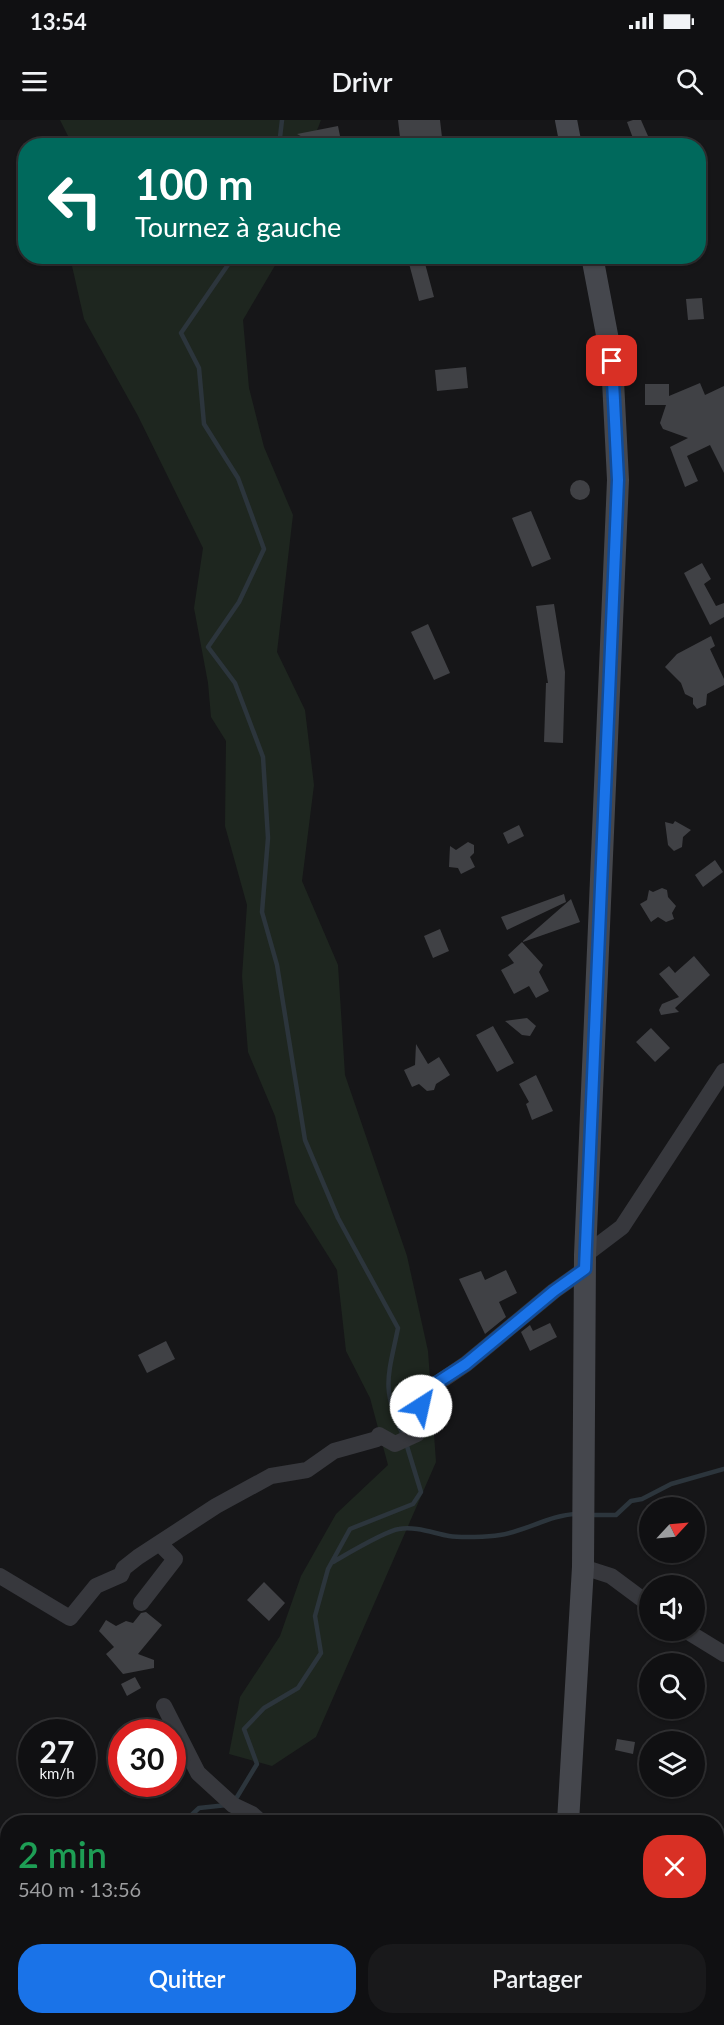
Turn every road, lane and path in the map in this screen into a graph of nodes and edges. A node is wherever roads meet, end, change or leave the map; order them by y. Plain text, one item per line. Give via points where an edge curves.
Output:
1 (566, 120) edge
2 (569, 138) edge
3 (594, 264) edge
4 (724, 1071) edge
5 (585, 1262) junction
6 (160, 1544) junction
7 (583, 1567) junction
8 (0, 1576) edge
9 (639, 1597) edge
10 (141, 1603) dead end
11 (703, 1641) edge
12 (724, 1654) edge
13 (164, 1706) dead end
14 (253, 1815) edge
15 (568, 1815) edge

1 - 2 main road
3 - 5 main road via 612,361 618,480
4 - 5 street via 622,1227
5 - 6 street via 466,1364 426,1392 417,1434 395,1444 379,1436 334,1451 307,1470 271,1476 216,1506
5 - 7 main road
6 - 8 street via 124,1568 121,1575 96,1586 70,1618
6 - 10 street via 175,1559
7 - 9 street via 611,1576
7 - 15 main road
11 - 12 street
13 - 14 street via 198,1773 233,1804

